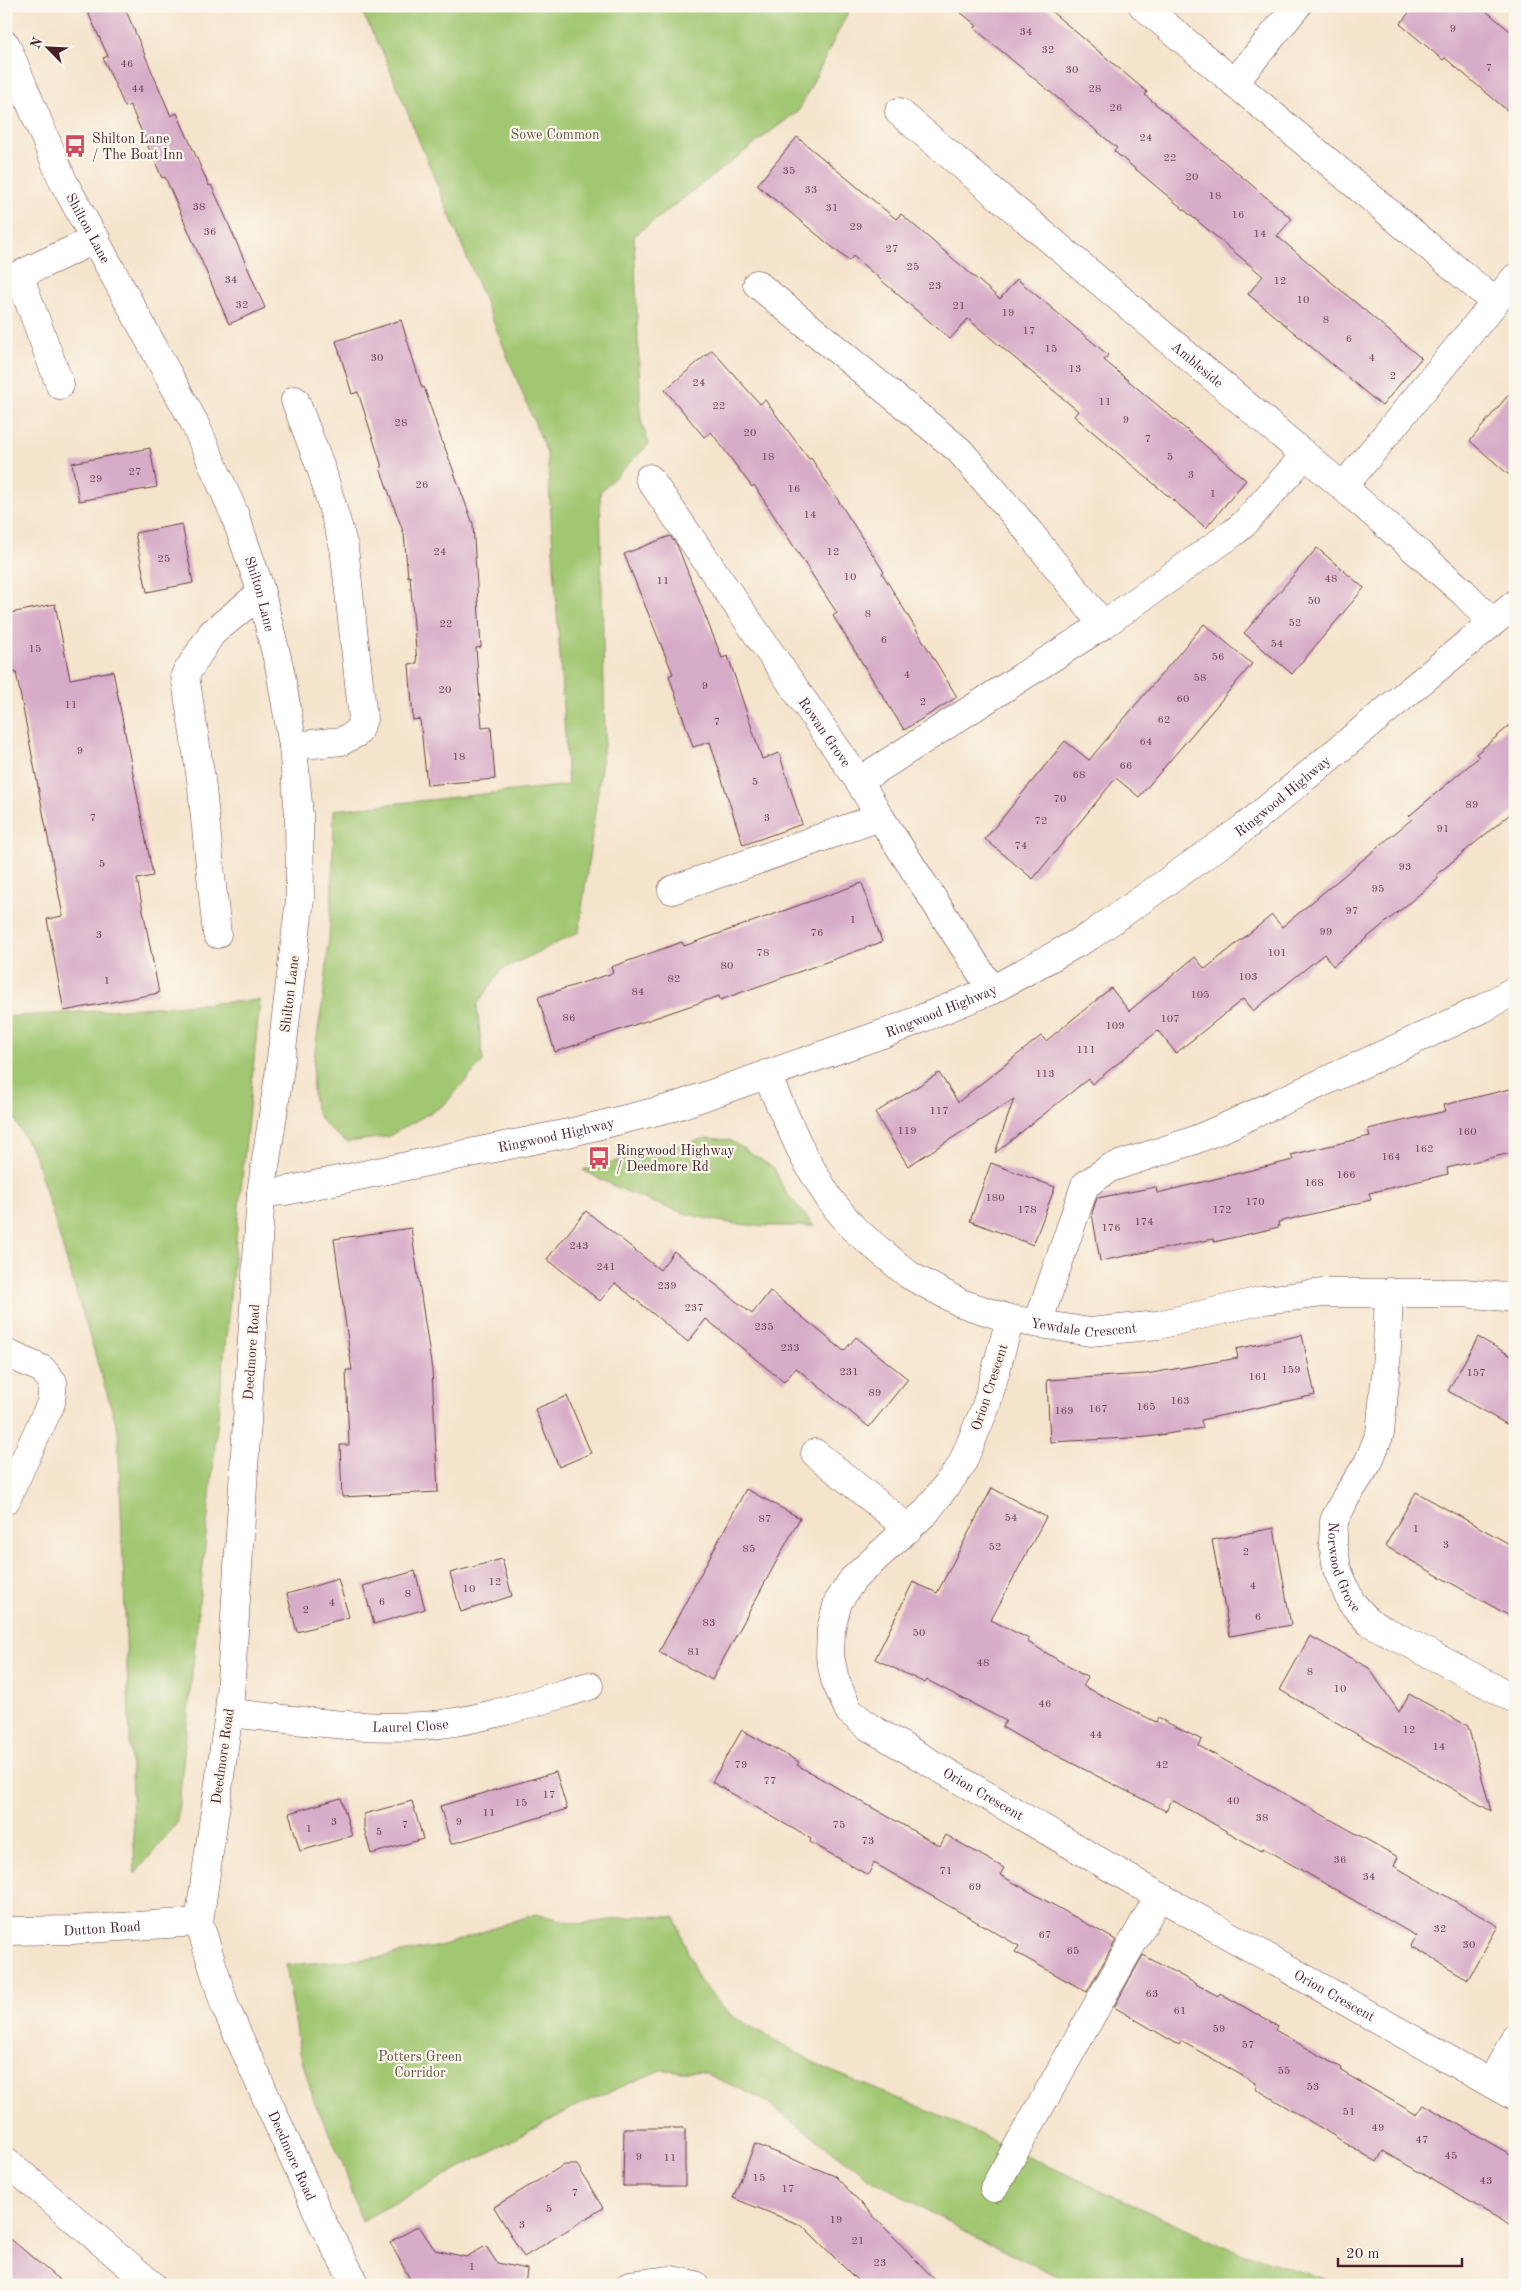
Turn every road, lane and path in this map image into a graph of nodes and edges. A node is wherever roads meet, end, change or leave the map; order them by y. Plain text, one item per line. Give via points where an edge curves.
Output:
1 (1143, 6) edge
2 (1297, 6) edge
3 (6, 45) edge
4 (1234, 83) junction
5 (16, 93) edge
6 (899, 112) dead end
7 (96, 239) junction
8 (1515, 278) edge
9 (756, 284) dead end
10 (1495, 302) junction
11 (60, 384) dead end
12 (295, 400) dead end
13 (1305, 455) junction
14 (649, 478) dead end
15 (1343, 487) junction
16 (261, 593) junction
17 (1515, 604) edge
18 (1492, 622) junction
19 (1103, 624) junction
20 (293, 746) junction
21 (859, 781) junction
22 (880, 817) junction
23 (672, 890) dead end
24 (217, 934) dead end
25 (992, 990) junction
26 (1515, 990) edge
27 (766, 1074) junction
28 (261, 1193) junction
29 (1389, 1292) junction
30 (1515, 1298) edge
31 (1010, 1319) junction
32 (1038, 1323) junction
33 (6, 1353) edge
34 (815, 1453) dead end
35 (6, 1500) edge
36 (909, 1529) junction
37 (589, 1686) dead end
38 (1515, 1700) edge
39 (229, 1713) junction
40 (1159, 1896) junction
41 (198, 1922) junction
42 (6, 1931) edge
43 (1515, 2038) edge
44 (1491, 2083) junction
45 (1515, 2097) edge
46 (6, 2161) edge
47 (994, 2188) dead end
48 (152, 2285) edge
49 (356, 2285) edge
50 (630, 2285) edge
51 (695, 2285) edge

1 - 4 street
2 - 4 street
3 - 5 street, Shilton Lane
4 - 10 street
5 - 7 street, Shilton Lane
6 - 13 street, Ambleside
7 - 11 street via 19,274
7 - 16 street, Shilton Lane via 194,422 234,513
8 - 10 street
9 - 19 street via 959,450
10 - 15 street
12 - 20 street via 322,471 344,547 363,719 357,733 342,741
13 - 15 street, Ambleside
13 - 19 street via 1244,524
14 - 21 street, Rowan Grove
15 - 18 street, Ambleside via 1463,592
16 - 20 street, Shilton Lane via 280,670
16 - 24 street via 212,632 185,675 201,779
17 - 18 street, Ringwood Highway
18 - 25 street, Ringwood Highway via 1245,827 1090,936
19 - 21 street
20 - 28 street, Shilton Lane via 300,900
21 - 22 street, Rowan Grove
22 - 23 street
22 - 25 street, Rowan Grove
25 - 27 street, Ringwood Highway via 892,1031
26 - 32 street via 1482,1009 1221,1129 1110,1168 1096,1176 1085,1185 1078,1199 1065,1248
27 - 28 street, Ringwood Highway via 674,1107 568,1134 285,1191
27 - 31 street, Yewdale Crescent via 804,1157 830,1200 854,1229 909,1275 961,1303
28 - 39 street, Deedmore Road
29 - 30 street, Yewdale Crescent via 1465,1293
29 - 32 street, Yewdale Crescent via 1323,1293 1264,1300 1158,1325 1090,1332
29 - 38 street, Norwood Grove via 1380,1432 1368,1463 1334,1521 1337,1570 1351,1602 1369,1622
31 - 32 street, Yewdale Crescent
31 - 36 street, Orion Crescent via 986,1406 960,1466 926,1512
33 - 35 street via 42,1369 53,1382 51,1403
34 - 36 street
36 - 40 street, Orion Crescent via 853,1579 838,1602 831,1629 830,1656 835,1680 849,1711 869,1727
37 - 39 street, Laurel Close via 477,1717 424,1726 346,1726
39 - 41 street, Deedmore Road
40 - 44 street, Orion Crescent
40 - 47 street
41 - 42 street, Dutton Road
41 - 49 street, Deedmore Road via 225,2006 323,2224
43 - 44 street
44 - 45 street, Orion Crescent
46 - 48 street
50 - 51 street via 671,2280

